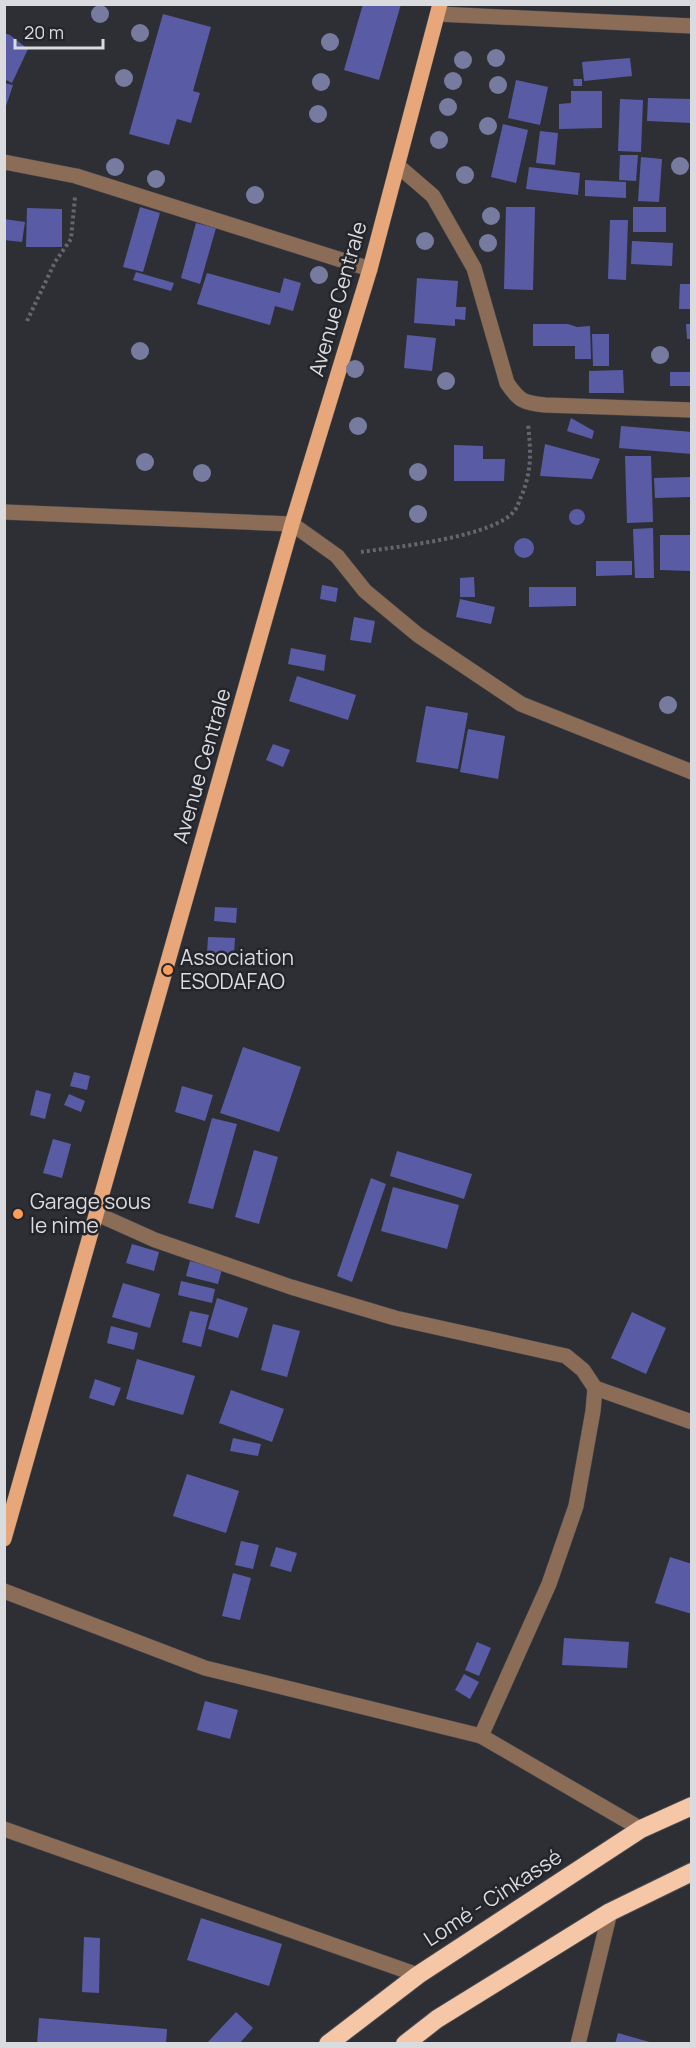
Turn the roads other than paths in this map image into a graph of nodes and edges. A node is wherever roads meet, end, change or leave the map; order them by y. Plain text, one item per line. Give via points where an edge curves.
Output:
1 (439, 9) edge
2 (692, 26) edge
3 (4, 162) edge
4 (397, 165) junction
5 (370, 270) junction
6 (692, 410) edge
7 (4, 512) edge
8 (292, 524) junction
9 (692, 772) edge
10 (97, 1214) junction
11 (595, 1388) junction
12 (692, 1422) edge
13 (4, 1539) edge
14 (4, 1591) edge
15 (481, 1736) junction
16 (692, 1806) edge
17 (4, 1828) edge
18 (640, 1829) junction
19 (692, 1872) edge
20 (610, 1912) junction
21 (418, 1975) junction
22 (328, 2043) edge
23 (405, 2043) edge
24 (578, 2043) edge

1 - 2 street
1 - 4 main road, Avenue Centrale
3 - 5 street via 76,176
4 - 5 main road, Avenue Centrale
4 - 6 street via 434,196 474,268 507,383 515,395 526,403
5 - 8 main road, Avenue Centrale
7 - 8 street
8 - 9 street via 337,556 365,591 418,635 521,704
8 - 10 main road, Avenue Centrale
10 - 11 street via 155,1240 291,1287 395,1318 566,1356 583,1370
10 - 13 main road, Avenue Centrale
11 - 12 street
11 - 15 street via 576,1506 549,1584
14 - 15 street via 205,1668
15 - 18 street
16 - 18 highway, Lomé - Cinkassé
17 - 21 street
18 - 21 highway, Lomé - Cinkassé
19 - 20 highway
20 - 23 highway
20 - 24 street
21 - 22 highway, Lomé - Cinkassé

